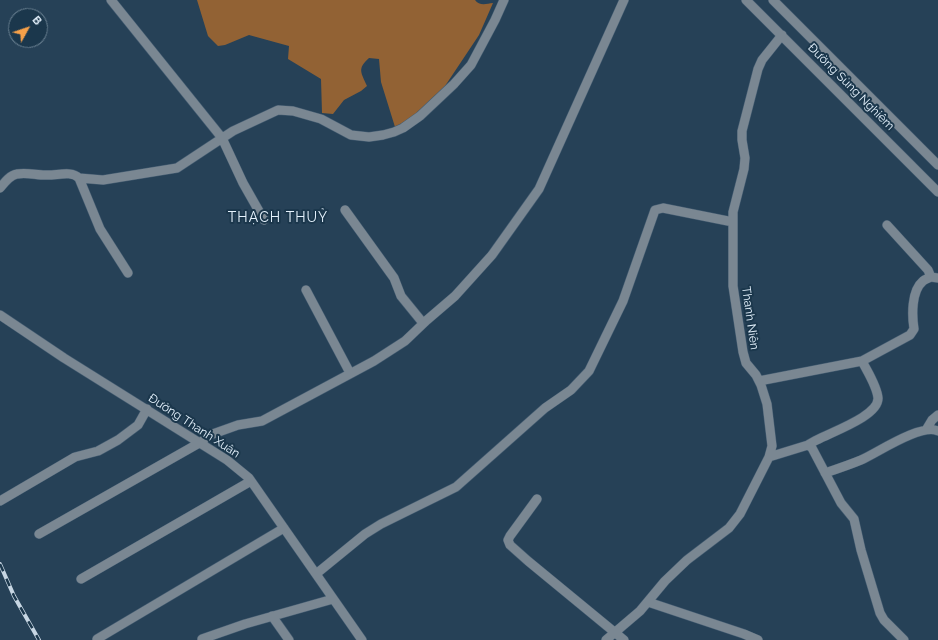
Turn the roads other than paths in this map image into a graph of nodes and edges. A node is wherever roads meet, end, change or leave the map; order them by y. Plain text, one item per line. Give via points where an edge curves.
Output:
1 (111, 0) edge
2 (504, 0) edge
3 (624, 0) edge
4 (746, 0) edge
5 (773, 0) edge
6 (782, 35) junction
7 (222, 138) junction
8 (938, 165) edge
9 (79, 178) junction
10 (0, 188) edge
11 (938, 192) edge
12 (345, 210) dead end
13 (264, 220) dead end
14 (733, 222) junction
15 (887, 225) dead end
16 (128, 273) dead end
17 (935, 278) edge
18 (306, 290) dead end
19 (0, 315) edge
20 (423, 324) junction
21 (862, 361) junction
22 (350, 373) junction
23 (759, 381) junction
24 (147, 409) junction
25 (938, 415) edge
26 (926, 430) junction
27 (938, 431) edge
28 (201, 442) junction
29 (808, 445) junction
30 (769, 457) junction
31 (825, 473) junction
32 (251, 481) junction
33 (537, 499) dead end
34 (0, 501) edge
35 (284, 528) junction
36 (39, 534) dead end
37 (316, 574) junction
38 (81, 579) dead end
39 (333, 599) junction
40 (648, 602) junction
41 (272, 616) junction
42 (615, 632) junction
43 (96, 639) dead end
44 (202, 640) edge
45 (289, 640) edge
46 (362, 640) edge
47 (606, 640) edge
48 (624, 640) edge
49 (758, 640) edge
50 (904, 640) edge

1 - 7 street
2 - 7 street via 471,65 420,116 403,128 369,137 351,135 321,119 293,111 278,110
3 - 20 street via 539,188 492,255 455,296
4 - 6 street, Đường Sùng Nghiêm
5 - 8 street, Đường Sùng Nghiêm
6 - 11 street, Đường Sùng Nghiêm
6 - 14 street, Thanh Niên via 762,60 755,79 742,131 744,169 733,212
7 - 9 street via 177,168 103,180
7 - 13 street
9 - 10 street via 70,174 15,174
9 - 16 street via 100,229
12 - 20 street via 394,278 401,296
14 - 23 street, Thanh Niên via 733,286 743,352 746,363
14 - 37 street via 663,208 655,210 623,301 589,371 571,390 545,408 456,487 381,524
15 - 17 street
17 - 21 street via 922,281 916,291 913,305 914,329 910,335
18 - 22 street
19 - 24 street, Đường Thanh Xuân
20 - 22 street via 405,341
21 - 23 street
21 - 29 street via 878,399 876,405 850,425
22 - 28 street via 262,421 238,425 210,435
23 - 30 street, Thanh Niên via 768,411 772,446
24 - 28 street, Đường Thanh Xuân
24 - 34 street via 138,425 118,440 98,451 75,457
25 - 26 street
26 - 27 street
26 - 31 street via 890,444 861,460
28 - 32 street, Đường Thanh Xuân
28 - 36 street
29 - 30 street
29 - 31 street
30 - 40 street, Thanh Niên via 740,514 729,528 687,560
31 - 50 street via 841,502 854,518 860,550 880,613
32 - 35 street, Đường Thanh Xuân
32 - 38 street
33 - 42 street via 510,536 510,545
35 - 37 street, Đường Thanh Xuân
35 - 43 street
37 - 39 street, Đường Thanh Xuân
39 - 41 street
39 - 46 street, Đường Thanh Xuân
40 - 42 street, Thanh Niên
40 - 49 street
41 - 44 street
41 - 45 street
42 - 47 street, Thanh Niên
42 - 48 street

